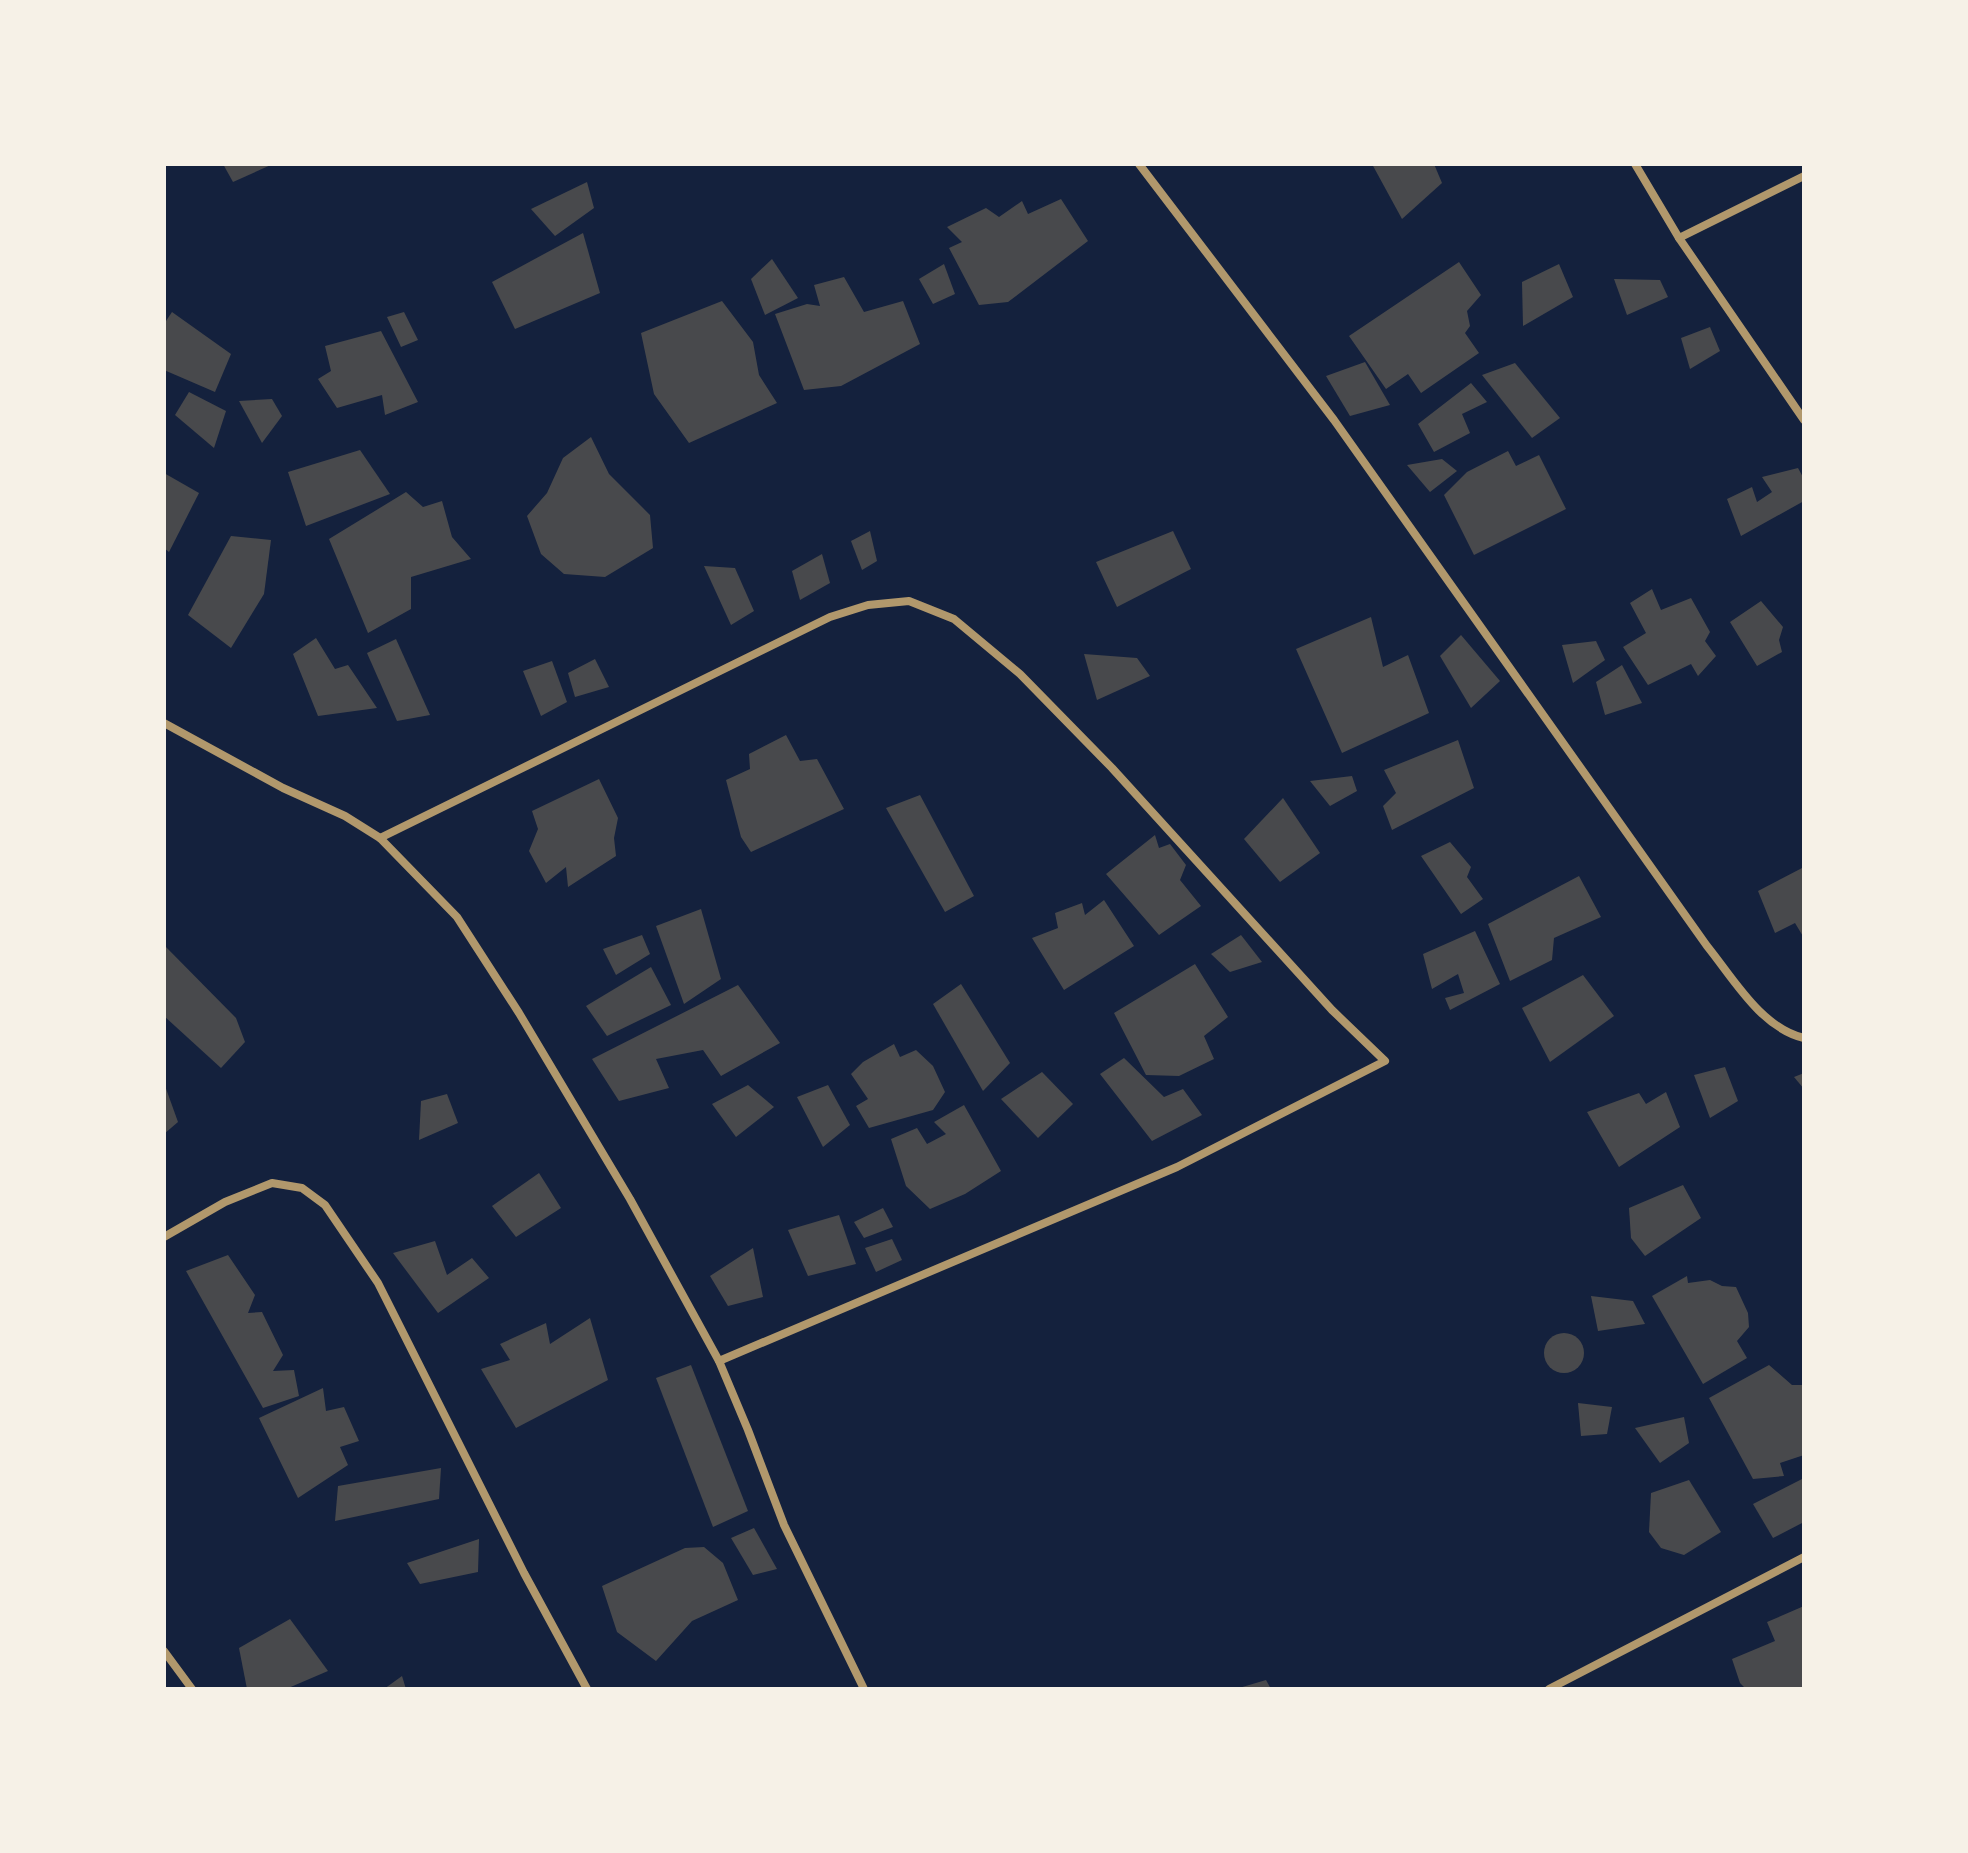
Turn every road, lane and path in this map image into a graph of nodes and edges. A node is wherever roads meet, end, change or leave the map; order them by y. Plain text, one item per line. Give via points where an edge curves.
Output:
1 (1139, 164) edge
2 (1635, 164) edge
3 (1804, 176) edge
4 (1679, 238) junction
5 (1804, 420) edge
6 (164, 723) edge
7 (380, 838) junction
8 (1804, 1038) edge
9 (164, 1237) edge
10 (719, 1361) junction
11 (1804, 1557) edge
12 (164, 1651) edge
13 (192, 1689) edge
14 (587, 1689) edge
15 (864, 1689) edge
16 (1549, 1689) edge

1 - 8 street via 1334,420 1707,946 1766,1018
2 - 4 street
3 - 4 street
4 - 5 street
6 - 7 street
7 - 10 street via 457,917 630,1199
7 - 10 street via 830,617 868,605 909,601 954,619 1020,674 1385,1061 1177,1167
9 - 14 street via 225,1202 272,1183 302,1188 325,1205 378,1283
10 - 15 street via 784,1525
11 - 16 street
12 - 13 street

